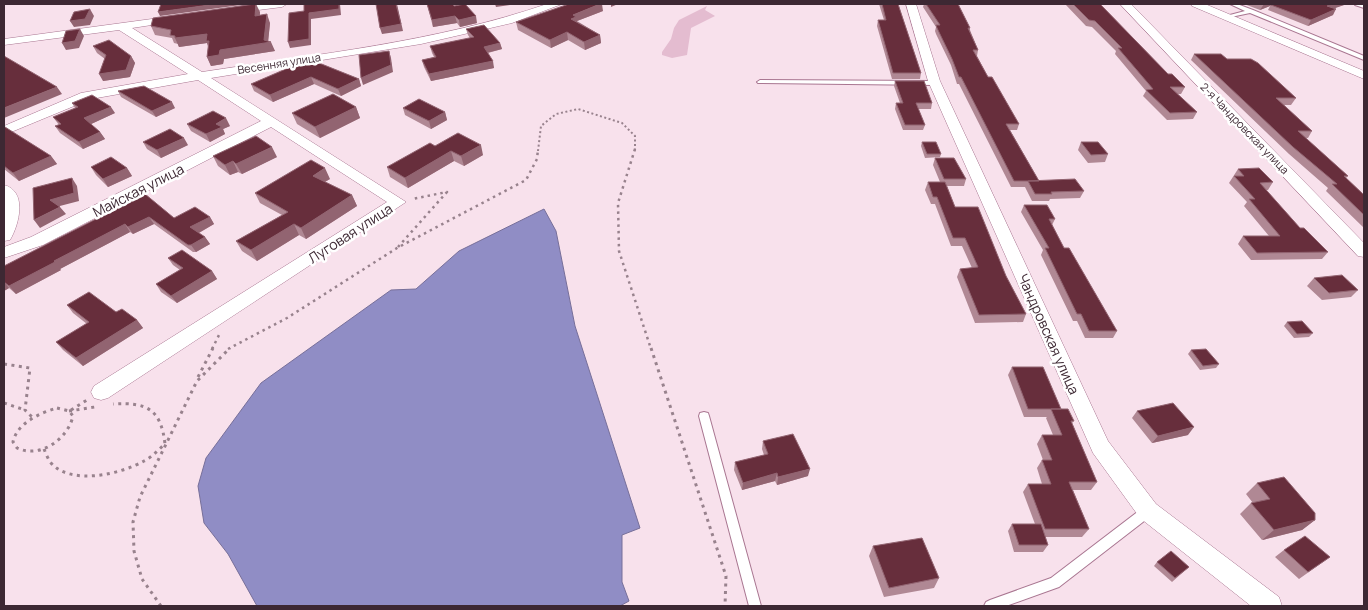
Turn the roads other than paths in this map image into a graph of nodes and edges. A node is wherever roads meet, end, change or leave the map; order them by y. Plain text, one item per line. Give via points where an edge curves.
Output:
1 (282, 4) edge
2 (557, 4) edge
3 (911, 4) edge
4 (1125, 4) edge
5 (1196, 4) edge
6 (1233, 4) edge
7 (1357, 4) edge
8 (1364, 6) edge
9 (1251, 11) junction
10 (225, 12) edge
11 (187, 17) edge
12 (1228, 17) junction
13 (121, 26) junction
14 (4, 42) edge
15 (1364, 58) edge
16 (1364, 75) edge
17 (196, 76) junction
18 (760, 82) dead end
19 (934, 83) junction
20 (270, 122) junction
21 (4, 131) edge
22 (4, 190) edge
23 (4, 236) edge
24 (1364, 252) edge
25 (4, 254) edge
26 (104, 399) road end
27 (704, 416) dead end
28 (1148, 511) junction
29 (1263, 604) edge
30 (756, 606) edge
31 (990, 606) edge

1 - 10 street
2 - 17 street, Весенняя улица via 508,21 421,41
3 - 19 street, Чандровская улица
4 - 24 street, 2-я Чандровская улица
5 - 12 street
6 - 9 lane
7 - 8 lane
9 - 12 lane
9 - 15 lane
11 - 13 street
12 - 16 street
13 - 14 street
13 - 17 street, Луговая улица
17 - 20 street, Луговая улица
17 - 21 street, Весенняя улица via 86,96
18 - 19 lane
19 - 28 street, Чандровская улица via 1100,447
20 - 25 street, Майская улица via 37,241
20 - 26 street, Луговая улица via 398,202
22 - 23 street via 12,201 12,213
27 - 30 lane
28 - 29 street, Чандровская улица
28 - 31 lane via 1055,583

